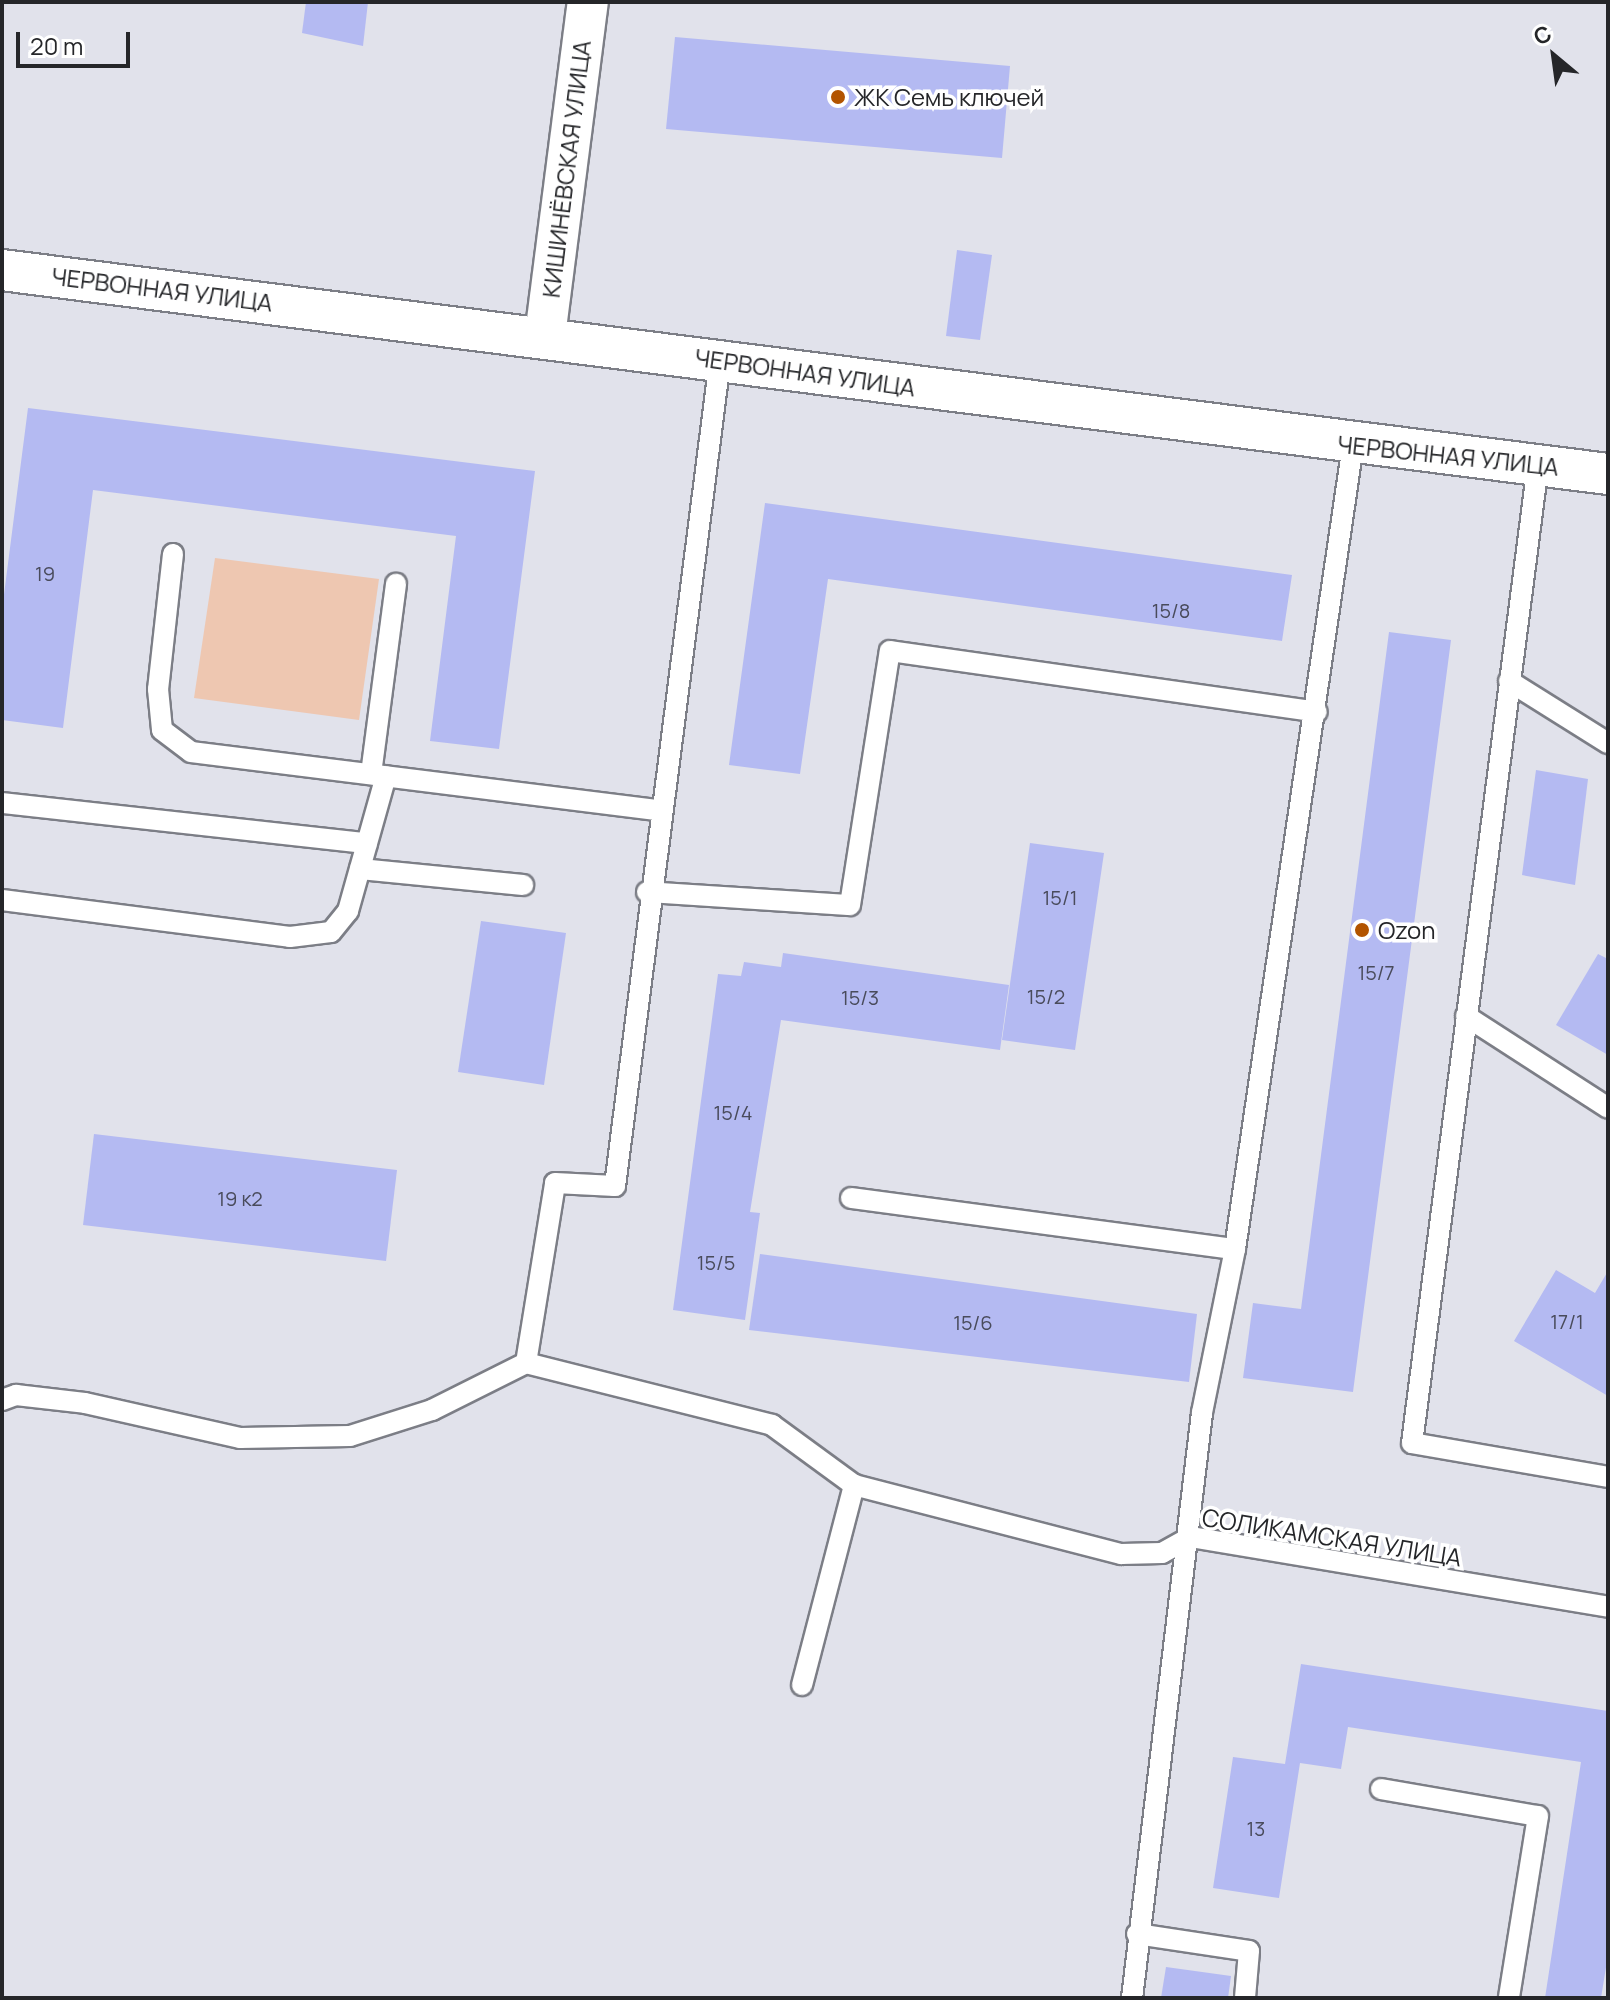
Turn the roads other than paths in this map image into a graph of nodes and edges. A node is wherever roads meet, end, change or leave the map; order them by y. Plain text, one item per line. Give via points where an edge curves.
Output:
1 (588, 2) edge
2 (2, 270) edge
3 (545, 336) junction
4 (720, 361) junction
5 (1353, 445) junction
6 (1538, 465) junction
7 (1608, 474) edge
8 (173, 554) dead end
9 (396, 584) dead end
10 (1509, 681) junction
11 (1317, 712) junction
12 (1608, 743) edge
13 (378, 775) junction
14 (2, 803) edge
15 (658, 810) junction
16 (367, 843) junction
17 (360, 869) junction
18 (523, 885) dead end
19 (647, 892) junction
20 (2, 900) edge
21 (1466, 1016) junction
22 (1608, 1108) edge
23 (851, 1198) dead end
24 (1235, 1249) junction
25 (526, 1363) junction
26 (2, 1400) edge
27 (1608, 1477) edge
28 (854, 1485) junction
29 (1191, 1537) junction
30 (1608, 1607) edge
31 (802, 1685) dead end
32 (1381, 1789) dead end
33 (1137, 1934) junction
34 (1132, 1998) edge
35 (1245, 1998) edge
36 (1509, 1998) edge

1 - 3 street, КИШИНЁВСКАЯ УЛИЦА
2 - 3 street, ЧЕРВОННАЯ УЛИЦА
3 - 4 street, ЧЕРВОННАЯ УЛИЦА
4 - 5 street, ЧЕРВОННАЯ УЛИЦА
4 - 15 lane
5 - 6 street, ЧЕРВОННАЯ УЛИЦА
5 - 11 lane
6 - 7 street, ЧЕРВОННАЯ УЛИЦА
6 - 10 lane
8 - 13 lane via 158,689 162,730 191,752
9 - 13 lane
10 - 12 lane
10 - 21 lane
11 - 19 lane via 890,651 850,905
11 - 24 lane
13 - 15 lane
13 - 16 lane
14 - 16 lane
15 - 19 lane
16 - 17 lane
17 - 18 lane
17 - 20 lane via 348,911 331,932 290,937
19 - 25 lane via 615,1186 555,1183
21 - 22 lane
21 - 27 lane via 1412,1443
23 - 24 lane
24 - 29 lane via 1202,1413
25 - 26 lane via 432,1410 350,1436 240,1438 85,1403 16,1395
25 - 28 lane, СОЛИКАМСКАЯ УЛИЦА via 772,1425
28 - 29 lane, СОЛИКАМСКАЯ УЛИЦА via 1121,1554 1162,1553
28 - 31 lane
29 - 30 lane, СОЛИКАМСКАЯ УЛИЦА
29 - 33 lane
32 - 36 lane via 1538,1816
33 - 34 lane
33 - 35 lane via 1249,1951

